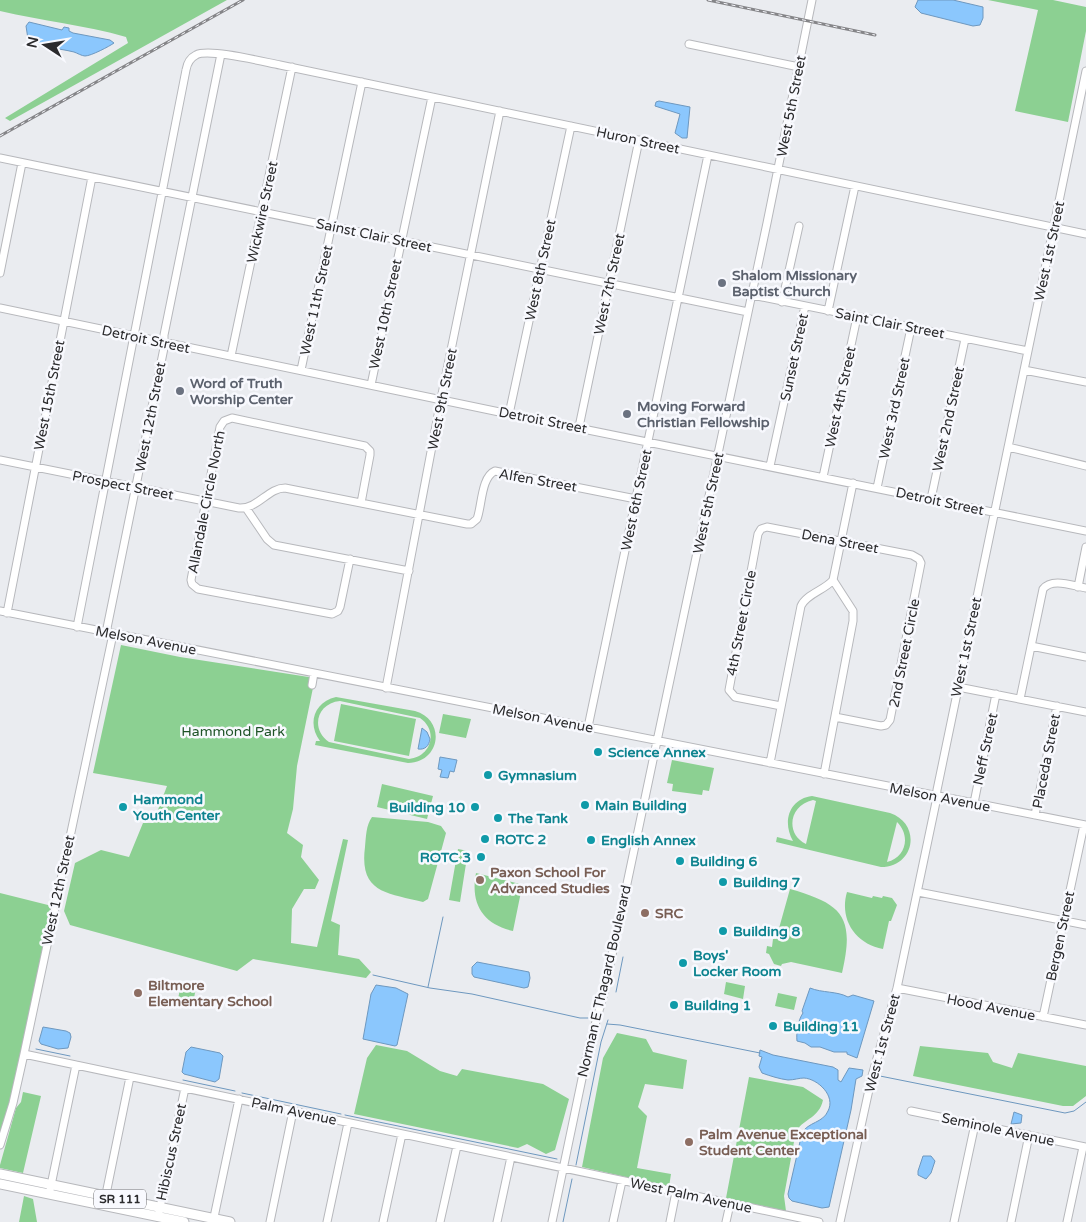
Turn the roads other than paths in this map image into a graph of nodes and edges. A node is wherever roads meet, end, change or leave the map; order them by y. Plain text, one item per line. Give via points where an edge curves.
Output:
1 (812, 0) edge
2 (689, 44) dead end
3 (222, 54) junction
4 (292, 67) junction
5 (798, 67) junction
6 (1086, 71) edge
7 (362, 82) junction
8 (432, 97) junction
9 (1083, 100) edge
10 (500, 111) junction
11 (571, 126) junction
12 (639, 140) junction
13 (708, 155) junction
14 (0, 158) edge
15 (22, 163) junction
16 (778, 170) junction
17 (92, 178) junction
18 (855, 186) junction
19 (161, 192) junction
20 (192, 198) junction
21 (262, 212) junction
22 (331, 226) junction
23 (799, 226) dead end
24 (1054, 228) junction
25 (1086, 234) edge
26 (400, 241) junction
27 (470, 256) junction
28 (540, 270) junction
29 (0, 273) edge
30 (609, 284) junction
31 (752, 295) junction
32 (678, 298) junction
33 (782, 302) junction
34 (805, 306) junction
35 (0, 308) edge
36 (828, 311) junction
37 (748, 312) junction
38 (857, 317) junction
39 (64, 322) junction
40 (911, 328) junction
41 (134, 336) junction
42 (965, 339) junction
43 (164, 342) junction
44 (1028, 351) junction
45 (231, 356) junction
46 (301, 370) junction
47 (1024, 370) junction
48 (1086, 382) edge
49 (371, 385) junction
50 (441, 399) junction
51 (509, 414) junction
52 (579, 427) junction
53 (649, 442) junction
54 (1008, 447) junction
55 (718, 455) junction
56 (0, 460) edge
57 (770, 466) junction
58 (1086, 466) edge
59 (36, 467) junction
60 (823, 477) junction
61 (106, 482) junction
62 (853, 483) junction
63 (136, 488) junction
64 (877, 488) junction
65 (636, 499) junction
66 (931, 499) junction
67 (205, 502) junction
68 (361, 503) junction
69 (246, 508) junction
70 (994, 512) junction
71 (420, 514) junction
72 (761, 530) joint
73 (1086, 531) edge
74 (842, 542) junction
75 (1086, 547) edge
76 (350, 559) junction
77 (919, 559) joint
78 (408, 571) junction
79 (833, 580) junction
80 (1078, 587) junction
81 (1086, 588) edge
82 (3, 612) edge
83 (77, 627) junction
84 (109, 633) junction
85 (1031, 646) junction
86 (1086, 657) edge
87 (314, 674) junction
88 (312, 685) dead end
89 (958, 687) junction
90 (386, 688) junction
91 (996, 694) junction
92 (1020, 699) junction
93 (781, 706) junction
94 (1057, 706) junction
95 (1086, 712) edge
96 (835, 717) junction
97 (588, 727) junction
98 (658, 741) junction
99 (770, 763) junction
100 (824, 774) junction
101 (936, 796) junction
102 (974, 803) junction
103 (1035, 816) junction
104 (1085, 825) edge
105 (918, 892) junction
106 (1064, 921) junction
107 (1086, 925) edge
108 (897, 988) junction
109 (1043, 1017) junction
110 (1086, 1026) edge
111 (24, 1054) junction
112 (76, 1065) junction
113 (130, 1077) junction
114 (185, 1088) junction
115 (239, 1099) junction
116 (293, 1111) junction
117 (911, 1111) dead end
118 (348, 1123) junction
119 (975, 1124) junction
120 (402, 1134) junction
121 (1029, 1135) junction
122 (0, 1145) edge
123 (457, 1146) junction
124 (1085, 1147) edge
125 (511, 1157) junction
126 (563, 1168) junction
127 (0, 1174) edge
128 (622, 1181) junction
129 (0, 1184) edge
130 (50, 1189) junction
131 (676, 1192) junction
132 (104, 1201) junction
133 (730, 1204) junction
134 (159, 1212) junction
135 (784, 1218) edge
136 (214, 1220) edge
137 (184, 1222) edge
138 (230, 1222) edge
139 (270, 1222) edge
140 (327, 1222) edge
141 (384, 1222) edge
142 (440, 1222) edge
143 (497, 1222) edge
144 (552, 1222) edge
145 (613, 1222) edge
146 (670, 1222) edge
147 (726, 1222) edge
148 (819, 1222) edge
149 (840, 1222) edge
150 (954, 1222) edge
151 (1011, 1222) edge
152 (1067, 1222) edge

1 - 5 street, West 5th Street
2 - 5 street
3 - 4 street, Huron Street
3 - 19 street, Huron Street via 202,52 195,55 186,68
3 - 20 street, West 12th Street
4 - 7 street, Huron Street
4 - 21 street, Wickwire Street
5 - 16 street, West 5th Street
6 - 9 street, West 1st Street
7 - 8 street, Huron Street
7 - 22 street, West 11th Street
8 - 10 street, Huron Street
8 - 26 street, West 10th Street
9 - 24 street, West 1st Street
10 - 11 street, Huron Street
10 - 27 street, West 9th Street
11 - 12 street, Huron Street
11 - 28 street, West 8th Street
12 - 13 street, Huron Street
12 - 30 street, West 7th Street
13 - 16 street, Huron Street
13 - 32 street, West 6th Street
14 - 15 street, Sainst Clair Street
15 - 17 street, Sainst Clair Street
15 - 29 street
16 - 18 street, Huron Street
16 - 31 street, West 5th Street
17 - 19 street, Sainst Clair Street
17 - 39 street, West 15th Street
18 - 24 street, Huron Street
18 - 36 street
19 - 20 street, Sainst Clair Street
19 - 41 street
20 - 21 street, Sainst Clair Street
20 - 43 street, West 12th Street
21 - 22 street, Sainst Clair Street
21 - 45 street, Wickwire Street
22 - 26 street, Sainst Clair Street
22 - 46 street, West 11th Street
23 - 33 street
24 - 25 street, Huron Street
24 - 44 street, West 1st Street
26 - 27 street, Sainst Clair Street
26 - 49 street, West 10th Street
27 - 28 street, Sainst Clair Street
27 - 50 street, West 9th Street
28 - 30 street, Sainst Clair Street
28 - 51 street, West 8th Street
30 - 32 street, Sainst Clair Street
30 - 52 street, West 7th Street
31 - 33 street, Saint Clair Street
31 - 37 street, West 5th Street
32 - 37 street, Sainst Clair Street
32 - 53 street, West 6th Street
33 - 34 street, Saint Clair Street
34 - 36 street, Saint Clair Street
34 - 57 street, Sunset Street
35 - 39 street, Detroit Street
36 - 38 street, Saint Clair Street
37 - 55 street, West 5th Street
38 - 40 street, Saint Clair Street
38 - 60 street, West 4th Street
39 - 41 street, Detroit Street
39 - 59 street, West 15th Street
40 - 42 street, Saint Clair Street
40 - 64 street, West 3rd Street
41 - 43 street, Detroit Street
41 - 61 street
42 - 44 street, Saint Clair Street
42 - 66 street, West 2nd Street
43 - 45 street, Detroit Street
43 - 63 street, West 12th Street
44 - 47 street, West 1st Street
45 - 46 street, Detroit Street
46 - 49 street, Detroit Street
47 - 48 street
47 - 54 street, West 1st Street
49 - 50 street, Detroit Street
50 - 51 street, Detroit Street
50 - 71 street, West 9th Street
51 - 52 street, Detroit Street
52 - 53 street, Detroit Street
53 - 55 street, Detroit Street
53 - 65 street, West 6th Street
54 - 58 street
54 - 70 street, West 1st Street
55 - 57 street, Detroit Street
55 - 98 street, West 5th Street
56 - 59 street, Prospect Street
57 - 60 street, Detroit Street
59 - 61 street, Prospect Street
59 - 82 street, West 15th Street
60 - 62 street, Detroit Street
61 - 63 street, Prospect Street
61 - 83 street
62 - 64 street, Detroit Street
62 - 74 street
63 - 67 street, Prospect Street
63 - 84 street, West 12th Street
64 - 66 street, Detroit Street
65 - 71 street, Alfen Street via 495,471 486,478 474,522 467,524
65 - 97 street, West 6th Street
66 - 70 street, Detroit Street
67 - 68 street, Allandale Circle North via 220,427 232,418 362,444 370,455
67 - 69 street, Prospect Street
67 - 76 street, Allandale Circle North via 190,576 198,589 329,614 340,607
68 - 69 street via 281,488
68 - 71 street
69 - 76 street via 270,543
70 - 73 street, Detroit Street
70 - 89 street, West 1st Street
71 - 78 street, West 9th Street
72 - 74 street, Dena Street via 767,527
72 - 93 street, 4th Street Circle via 728,690 735,697
74 - 77 street, Dena Street
74 - 79 street
75 - 80 street
76 - 78 street
77 - 96 street, 2nd Street Circle via 921,568 890,720 881,726
78 - 90 street, West 9th Street
79 - 93 street via 803,602
79 - 96 street via 854,616
80 - 81 street
80 - 85 street via 1055,582 1045,586
82 - 83 street, Melson Avenue
83 - 84 street, Melson Avenue
84 - 87 street, Melson Avenue
84 - 111 street, West 12th Street
85 - 86 street
85 - 92 street
87 - 88 street
87 - 90 street, Melson Avenue
89 - 91 street
89 - 101 street, West 1st Street
90 - 97 street, Melson Avenue
91 - 92 street
91 - 102 street, Neff Street
92 - 94 street
93 - 99 street
94 - 95 street
94 - 103 street, Placeda Street
96 - 100 street
97 - 98 street, Melson Avenue
98 - 99 street, Melson Avenue
98 - 126 street, Norman E Thagard Boulevard
99 - 100 street, Melson Avenue
100 - 101 street, Melson Avenue
101 - 102 street, Melson Avenue
101 - 105 street, West 1st Street
102 - 103 street, Melson Avenue
103 - 104 street, Melson Avenue
104 - 106 street, Bergen Street
105 - 106 street
105 - 108 street, West 1st Street
106 - 107 street
106 - 109 street, Bergen Street
108 - 109 street, Hood Avenue
108 - 149 street, West 1st Street via 872,1076
109 - 110 street, Hood Avenue
111 - 112 street, Palm Avenue
111 - 122 street, West 12th Street
112 - 113 street, Palm Avenue
112 - 130 street
113 - 114 street, Palm Avenue
113 - 132 street
114 - 115 street, Palm Avenue
114 - 134 street, Hibiscus Street
115 - 116 street, Palm Avenue
115 - 136 street
116 - 118 street, Palm Avenue
116 - 139 street
117 - 119 street, Seminole Avenue
118 - 120 street, Palm Avenue
118 - 140 street
119 - 121 street, Seminole Avenue
119 - 150 street
120 - 123 street, Palm Avenue
120 - 141 street
121 - 124 street, Seminole Avenue
121 - 151 street
123 - 125 street, Palm Avenue
123 - 142 street
124 - 152 street
125 - 126 street, Palm Avenue
125 - 143 street
126 - 128 street, West Palm Avenue
126 - 144 street, Norman E Thagard Boulevard
127 - 130 main road, SR 111
128 - 131 street, West Palm Avenue
128 - 145 street
129 - 130 main road, SR 111
130 - 132 main road, SR 111
131 - 133 street, West Palm Avenue
131 - 146 street
132 - 134 main road, SR 111
133 - 135 street, West Palm Avenue
133 - 147 street
134 - 136 main road, SR 111
134 - 137 main road, SR 111
135 - 148 street, West Palm Avenue
136 - 138 main road, SR 111

